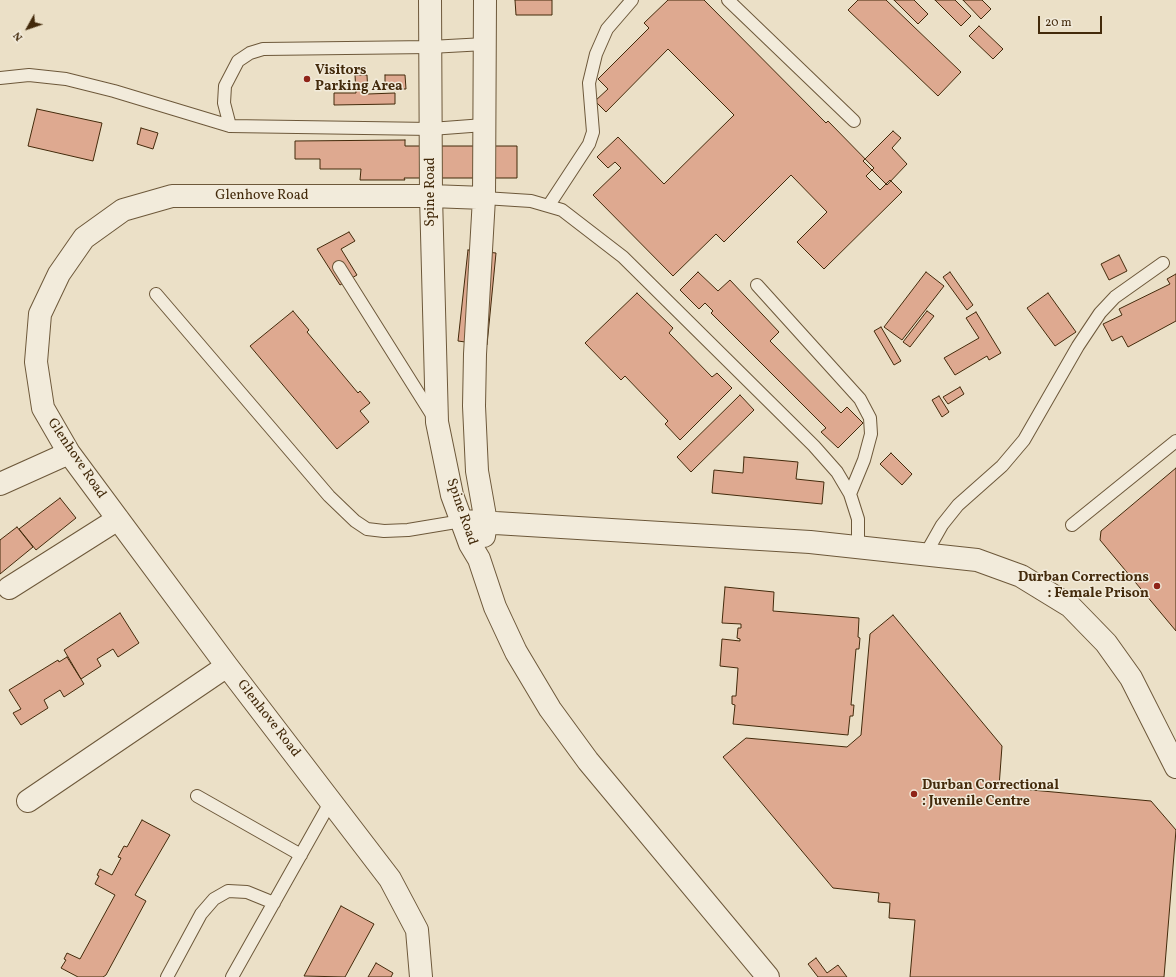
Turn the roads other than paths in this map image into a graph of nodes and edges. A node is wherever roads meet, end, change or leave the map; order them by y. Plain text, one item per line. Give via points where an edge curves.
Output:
1 (430, 0) edge
2 (485, 0) edge
3 (632, 0) edge
4 (728, 0) edge
5 (484, 44) junction
6 (430, 47) junction
7 (0, 78) edge
8 (854, 121) dead end
9 (484, 125) junction
10 (230, 126) junction
11 (431, 129) junction
12 (431, 196) junction
13 (484, 198) junction
14 (549, 205) junction
15 (1163, 263) dead end
16 (339, 267) dead end
17 (757, 285) dead end
18 (156, 294) dead end
19 (437, 422) junction
20 (1176, 441) edge
21 (69, 453) junction
22 (0, 484) edge
23 (850, 494) junction
24 (118, 519) junction
25 (462, 522) junction
26 (486, 522) junction
27 (1072, 526) dead end
28 (858, 547) junction
29 (925, 554) junction
30 (478, 559) junction
31 (9, 588) dead end
32 (227, 666) junction
33 (1176, 767) edge
34 (197, 796) dead end
35 (28, 801) dead end
36 (331, 801) junction
37 (300, 855) junction
38 (274, 903) junction
39 (167, 977) edge
40 (232, 977) edge
41 (421, 977) edge
42 (768, 977) edge

1 - 6 street, Spine Road
2 - 5 street, Spine Road
3 - 14 lane via 608,30 596,54 589,83 593,132 589,144
4 - 8 lane
5 - 6 lane
5 - 9 street, Spine Road
6 - 10 lane via 263,49 250,53 238,61 225,86 224,103
6 - 11 street, Spine Road
7 - 10 lane via 29,75 66,79
9 - 11 lane
9 - 13 street, Spine Road
10 - 11 lane
11 - 12 street, Spine Road
12 - 13 street, Glenhove Road
12 - 19 street, Spine Road
12 - 21 street, Glenhove Road via 172,196 123,210 84,238 59,274 40,314 36,362 43,408
13 - 14 lane via 531,201
13 - 26 street, Spine Road via 474,354 474,406 477,471
14 - 23 lane via 562,210 623,257 814,446 837,472
15 - 29 lane via 1116,297 1100,313 1024,440 1002,466 958,505 942,525
16 - 19 lane
17 - 23 lane via 860,398 870,418 871,434
18 - 25 lane via 328,496 355,521 367,529 384,531
19 - 25 street, Spine Road via 451,488
20 - 27 lane
21 - 22 street
21 - 24 street, Glenhove Road
23 - 28 lane via 858,519
24 - 31 street
24 - 32 street, Glenhove Road
25 - 26 street
25 - 30 street, Spine Road
26 - 28 street
26 - 30 street, Spine Road
28 - 29 street
29 - 33 street via 977,560 1020,576 1070,606 1106,643 1131,678
30 - 42 street via 495,607 516,652 550,709 588,761
32 - 35 street
32 - 36 street, Glenhove Road
34 - 37 lane
36 - 37 lane
36 - 41 street, Glenhove Road via 390,879 417,930
37 - 38 lane
38 - 39 lane via 247,892 228,891 214,899 201,914
38 - 40 lane

